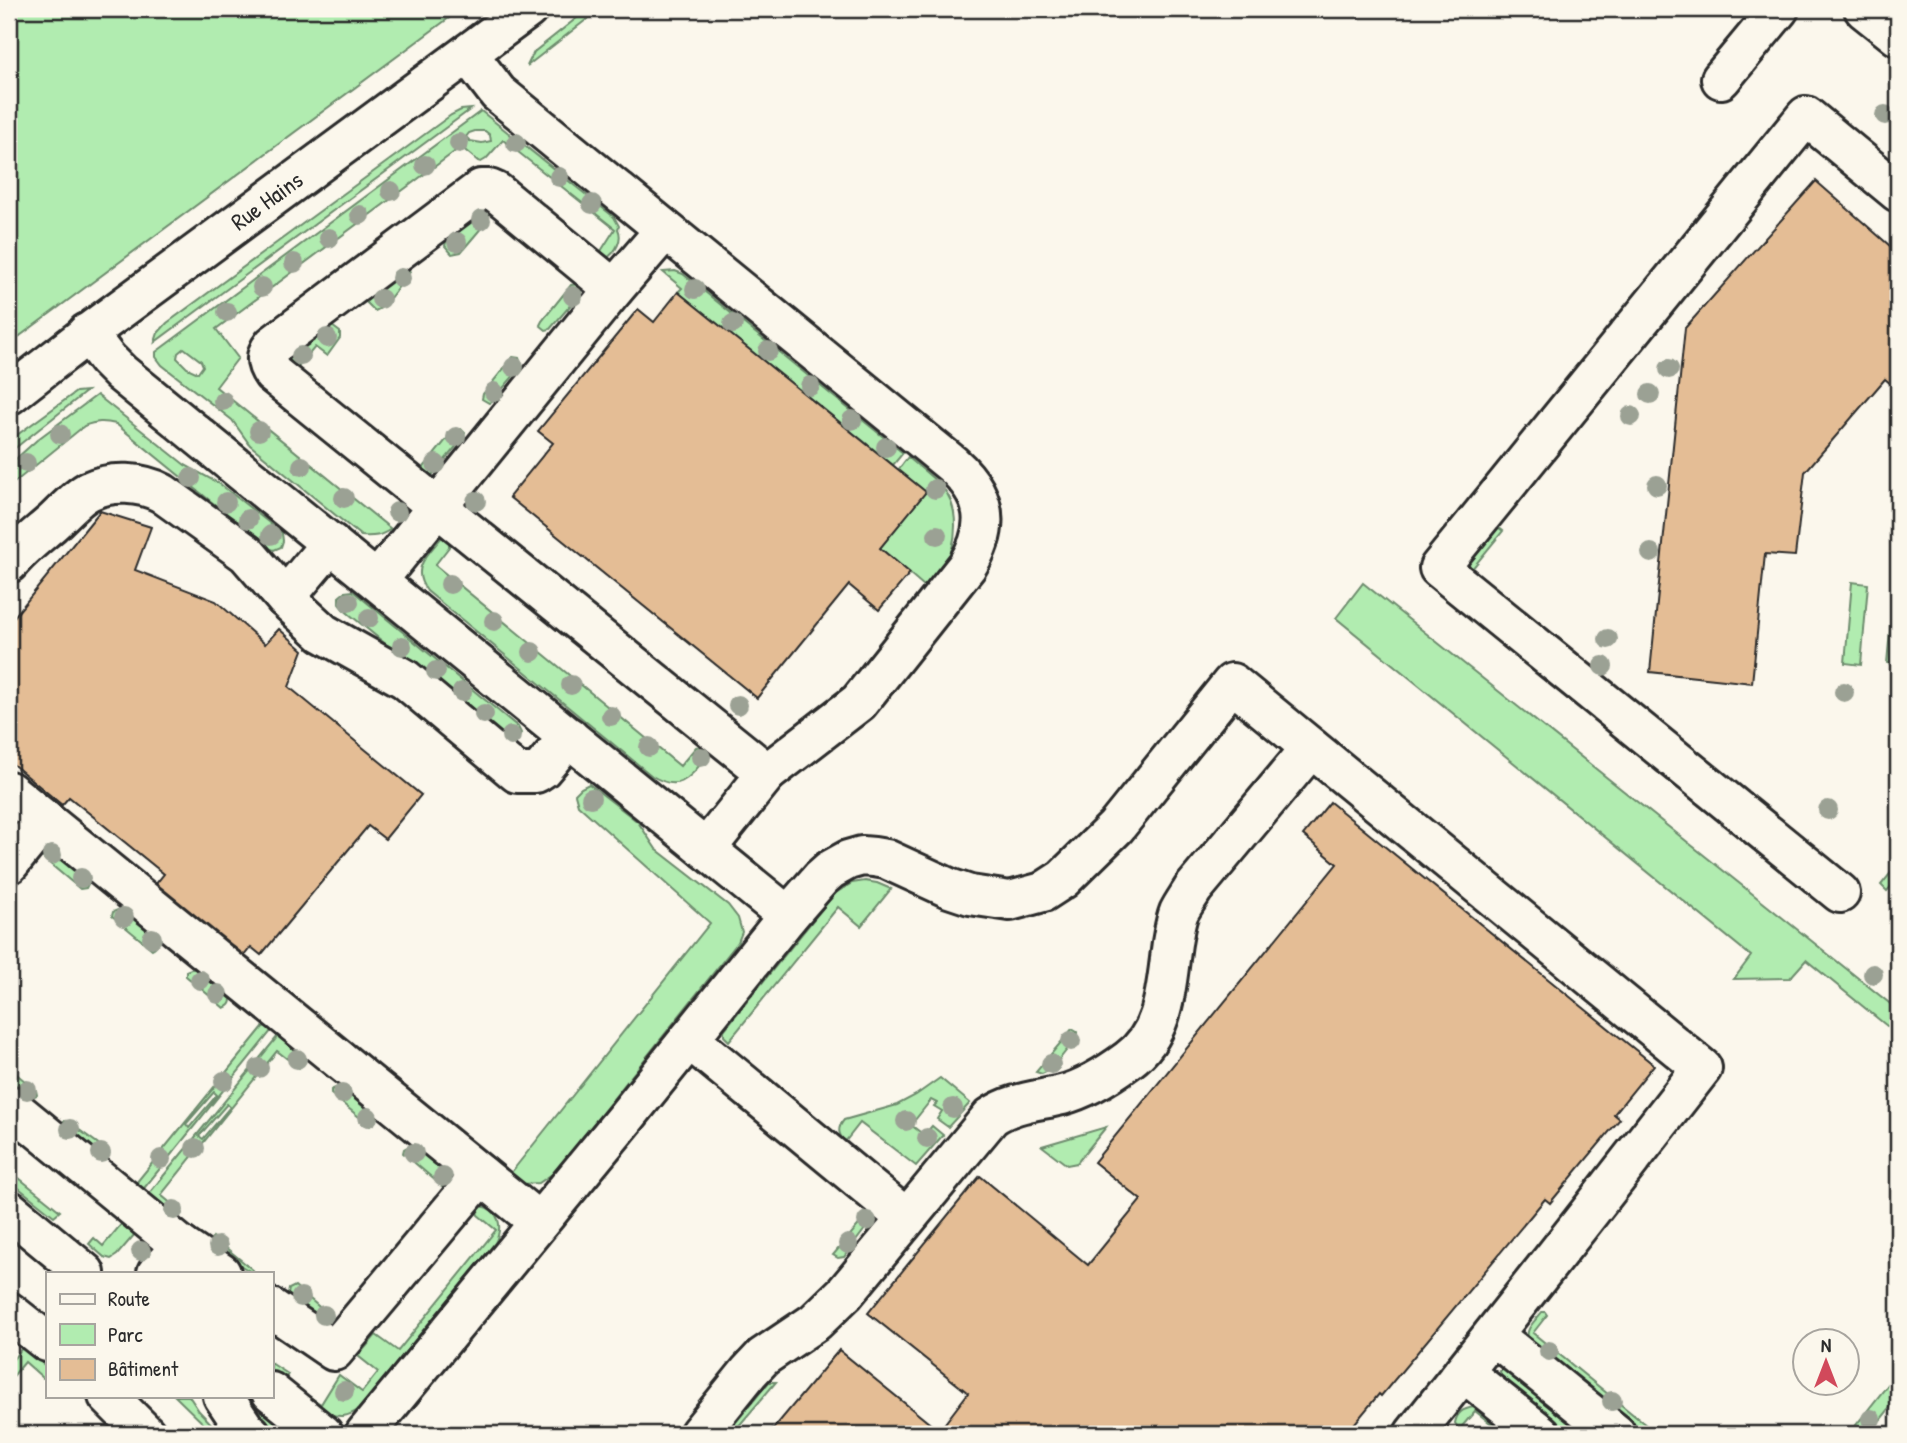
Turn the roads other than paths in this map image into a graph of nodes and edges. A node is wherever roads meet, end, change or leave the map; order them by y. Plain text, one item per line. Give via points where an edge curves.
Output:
1 (528, 9) edge
2 (1779, 9) edge
3 (1864, 9) edge
4 (1898, 36) edge
5 (468, 54) junction
6 (1721, 79) dead end
7 (1898, 192) edge
8 (665, 230) junction
9 (614, 289) junction
10 (87, 333) junction
11 (9, 395) edge
12 (437, 507) junction
13 (331, 543) junction
14 (9, 563) edge
15 (377, 582) junction
16 (285, 598) junction
17 (569, 737) junction
18 (1311, 748) junction
19 (766, 773) junction
20 (9, 791) edge
21 (44, 821) junction
22 (706, 849) junction
23 (9, 864) edge
24 (1840, 893) dead end
25 (788, 916) junction
26 (690, 1039) junction
27 (9, 1105) edge
28 (481, 1175) junction
29 (9, 1210) edge
30 (906, 1219) junction
31 (539, 1222) junction
32 (169, 1260) edge
33 (84, 1272) edge
34 (217, 1272) edge
35 (273, 1309) edge
36 (9, 1312) edge
37 (1493, 1335) junction
38 (46, 1341) edge
39 (1463, 1372) junction
40 (273, 1394) edge
41 (110, 1398) edge
42 (224, 1398) edge
43 (146, 1434) edge
44 (251, 1434) edge
45 (323, 1434) edge
46 (365, 1434) edge
47 (699, 1434) edge
48 (1414, 1434) edge
49 (1541, 1434) edge
50 (1616, 1434) edge

1 - 5 street, Rue Hains
2 - 6 street
3 - 4 street
5 - 8 street via 498,93
5 - 10 street, Rue Hains
7 - 24 street via 1806,116 1439,568
8 - 9 street
8 - 19 street via 952,464 980,502 981,538 967,566 859,702
9 - 12 street
9 - 12 street via 496,192 481,189 267,352 272,374
10 - 11 street, Rue Hains
10 - 13 street via 121,373
12 - 15 street
12 - 19 street
13 - 15 street
13 - 16 street
14 - 16 street via 88,492 108,485 150,486 247,554
15 - 17 street
16 - 17 street via 323,633 405,679 517,773 542,769
17 - 22 street
18 - 25 street via 1231,683 1116,827 1063,879 1043,892 1010,901 980,897 886,859 862,856 830,870
18 - 30 street via 1193,889 1179,912 1164,1000 1151,1036 1129,1060 1080,1089 1009,1106 991,1117
18 - 37 street via 1702,1068
19 - 22 street
20 - 21 street
21 - 23 street
21 - 28 street
22 - 25 street
25 - 26 street
26 - 30 street
26 - 31 street
27 - 32 street
28 - 31 street
28 - 35 street via 334,1351
29 - 33 street
30 - 47 street via 825,1315 763,1357
31 - 46 street
32 - 34 street
36 - 38 street
37 - 39 street
37 - 50 street
39 - 48 street
39 - 49 street
40 - 45 street
41 - 43 street
42 - 44 street

